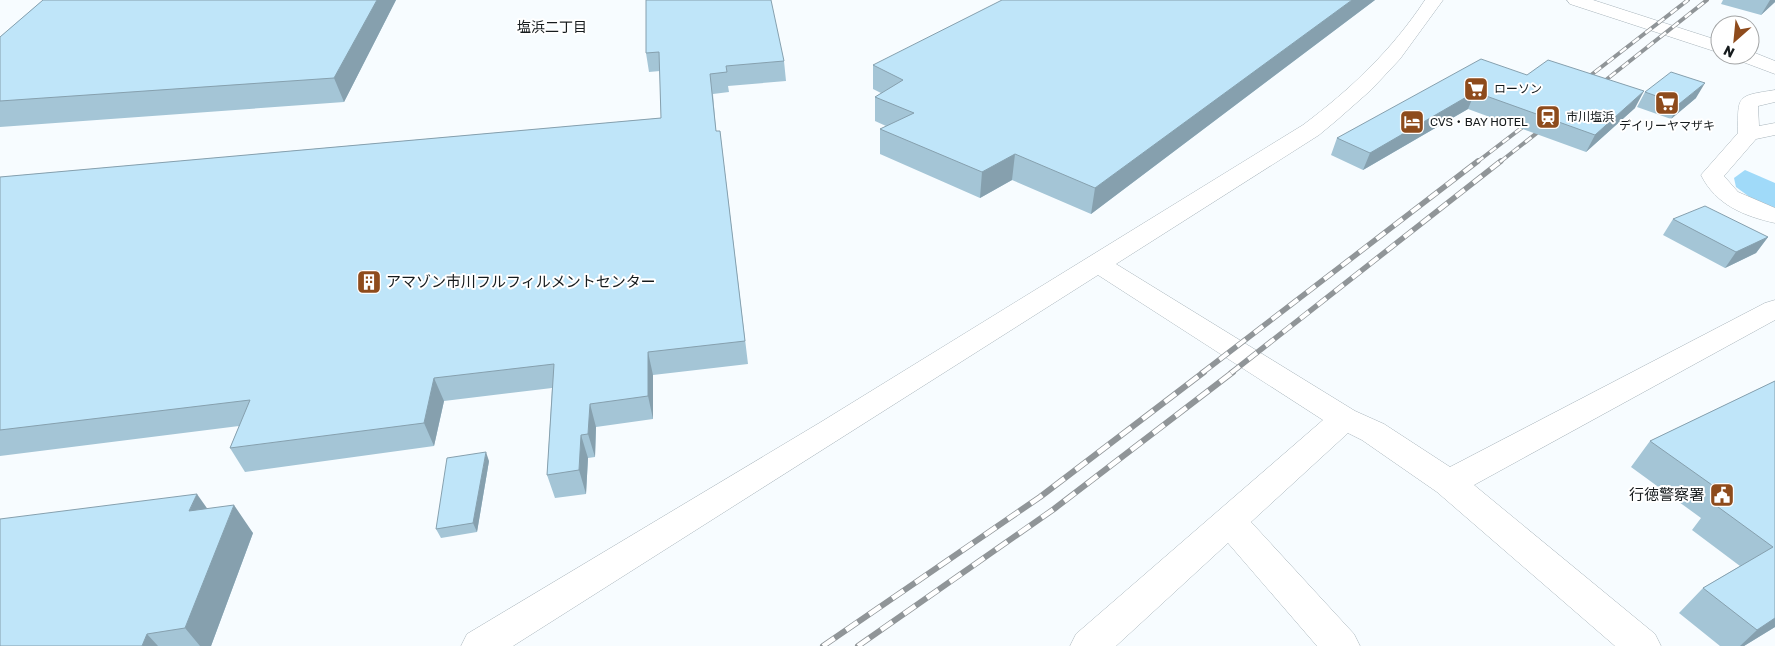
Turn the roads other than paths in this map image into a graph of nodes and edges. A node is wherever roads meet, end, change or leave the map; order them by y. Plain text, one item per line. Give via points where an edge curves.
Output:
1 (1434, 0) edge
2 (1576, 0) edge
3 (1710, 44) edge
4 (1760, 62) edge
5 (1775, 68) edge
6 (1775, 85) edge
7 (1775, 96) edge
8 (1775, 129) edge
9 (1749, 134) junction
10 (1775, 216) edge
11 (1097, 263) junction
12 (1775, 309) edge
13 (1344, 419) junction
14 (1449, 482) junction
15 (1229, 520) junction
16 (480, 646) edge
17 (1089, 646) edge
18 (1341, 646) edge
19 (1642, 646) edge

1 - 11 street via 1411,36 1382,69 1336,111
2 - 3 street
4 - 5 street
6 - 7 street
7 - 9 street via 1756,99 1748,104
8 - 9 street
9 - 10 street via 1712,175 1715,183 1730,196
11 - 13 street
11 - 16 street
12 - 14 street
13 - 14 street via 1373,432
13 - 15 street
14 - 19 street
15 - 17 street
15 - 18 street

